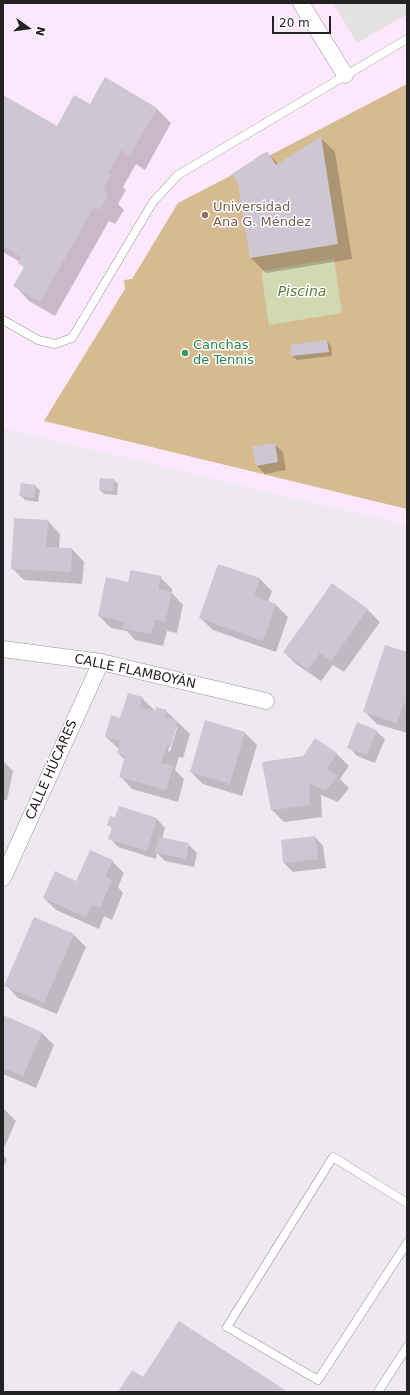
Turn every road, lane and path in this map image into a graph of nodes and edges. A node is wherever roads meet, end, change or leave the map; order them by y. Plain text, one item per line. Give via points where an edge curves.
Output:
1 (301, 3) edge
2 (407, 38) edge
3 (344, 75) junction
4 (3, 320) edge
5 (3, 649) edge
6 (101, 662) junction
7 (266, 701) dead end
8 (3, 878) edge
9 (407, 1203) edge
10 (407, 1243) edge
11 (407, 1346) edge
12 (378, 1392) edge

1 - 3 street
2 - 3 lane
3 - 4 lane via 178,175 153,202 72,338 55,344 38,340
5 - 6 street, CALLE FLAMBOYÁN
6 - 7 street, CALLE FLAMBOYÁN
6 - 8 street, CALLE HÚCARES
9 - 10 lane via 333,1158 227,1327 318,1380
11 - 12 lane

